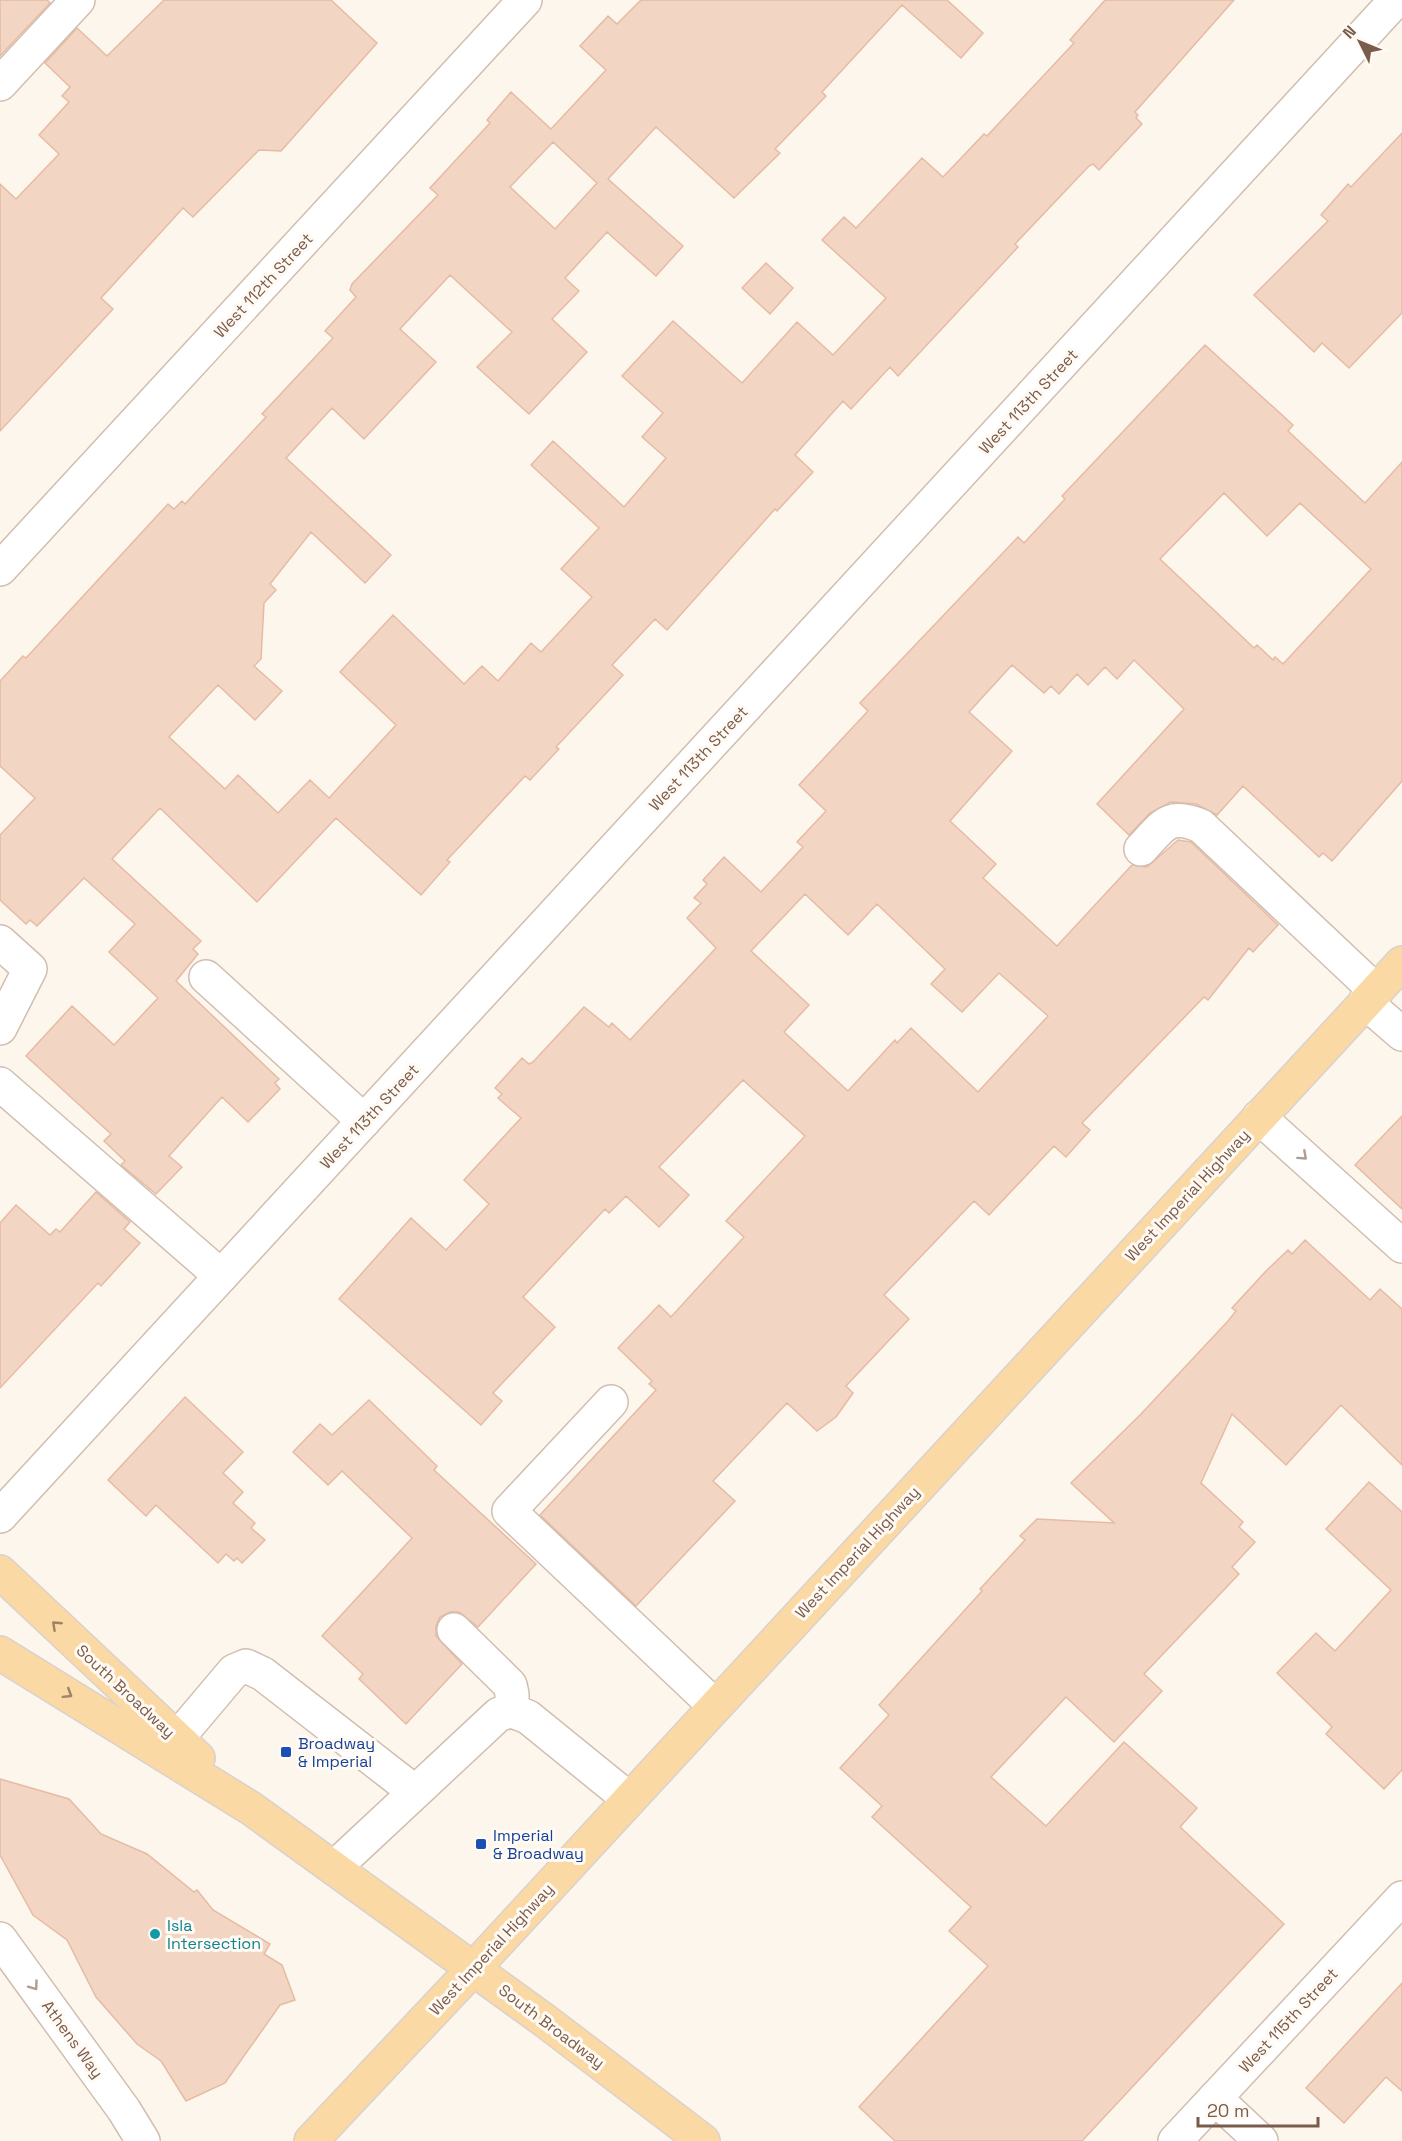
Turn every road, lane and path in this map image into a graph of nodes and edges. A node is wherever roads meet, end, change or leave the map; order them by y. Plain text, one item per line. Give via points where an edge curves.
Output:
1 (78, 0) edge
2 (525, 0) edge
3 (1396, 0) edge
4 (0, 84) edge
5 (0, 569) edge
6 (1142, 849) dead end
7 (0, 942) edge
8 (1402, 963) edge
9 (206, 977) dead end
10 (1371, 996) junction
11 (0, 1028) edge
12 (1402, 1034) edge
13 (0, 1084) edge
14 (1259, 1117) junction
15 (364, 1122) junction
16 (1402, 1246) edge
17 (221, 1276) junction
18 (611, 1402) dead end
19 (0, 1516) edge
20 (0, 1572) edge
21 (454, 1630) dead end
22 (0, 1653) edge
23 (716, 1706) junction
24 (512, 1712) junction
25 (170, 1746) junction
26 (415, 1792) junction
27 (629, 1799) junction
28 (334, 1868) junction
29 (1402, 1898) edge
30 (0, 1939) edge
31 (474, 1968) junction
32 (1215, 2098) junction
33 (143, 2141) edge
34 (311, 2141) edge
35 (704, 2141) edge
36 (1175, 2141) edge
37 (1262, 2141) edge

1 - 4 street
2 - 5 street, West 112th Street
3 - 15 street, West 113th Street
6 - 10 street via 1168,820 1201,826
7 - 11 street via 30,969
8 - 10 main road, West Imperial Highway
9 - 15 street
10 - 12 street
10 - 14 main road, West Imperial Highway
13 - 17 street
14 -> 16 street
14 - 23 main road, West Imperial Highway
15 - 17 street, West 113th Street
17 - 19 street, West 113th Street
18 - 23 street via 509,1511
25 -> 20 main road, South Broadway
21 - 24 street via 510,1685
22 -> 25 main road, South Broadway
23 - 27 main road, West Imperial Highway
24 - 26 street via 499,1714
24 - 27 street via 528,1717
25 - 26 street via 234,1671 246,1666 263,1674
25 - 28 main road, South Broadway
26 - 28 street
27 - 31 main road, West Imperial Highway
28 - 31 main road, South Broadway
29 - 32 street, West 115th Street
30 -> 33 street, Athens Way
31 - 34 main road, West Imperial Highway
31 - 35 main road, South Broadway
32 - 36 street, West 115th Street
32 - 37 street

